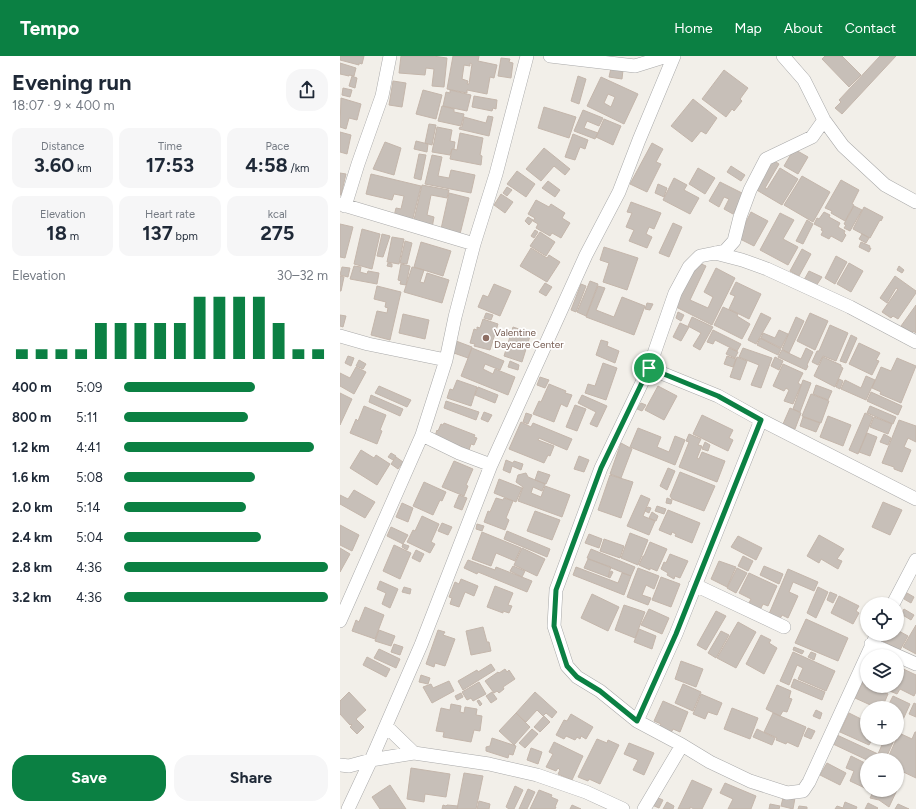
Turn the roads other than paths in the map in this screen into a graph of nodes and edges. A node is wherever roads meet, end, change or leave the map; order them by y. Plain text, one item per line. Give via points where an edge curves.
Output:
1 (390, 56) edge
2 (527, 56) edge
3 (550, 56) edge
4 (667, 56) edge
5 (674, 56) edge
6 (783, 56) edge
7 (824, 120) junction
8 (916, 202) edge
9 (343, 205) edge
10 (474, 244) junction
11 (715, 254) junction
12 (340, 336) edge
13 (916, 342) edge
14 (446, 360) junction
15 (649, 368) junction
16 (761, 420) junction
17 (422, 436) junction
18 (491, 465) junction
19 (916, 499) edge
20 (916, 560) edge
21 (695, 585) junction
22 (897, 597) edge
23 (340, 621) edge
24 (784, 627) dead end
25 (873, 641) edge
26 (877, 641) edge
27 (916, 664) edge
28 (637, 721) junction
29 (386, 726) junction
30 (682, 745) junction
31 (414, 753) junction
32 (371, 760) junction
33 (340, 765) edge
34 (348, 809) edge
35 (623, 809) edge
36 (644, 809) edge

1 - 9 street via 382,96
2 - 10 street via 496,174
3 - 4 street via 635,66
5 - 18 street via 619,192 586,256
6 - 7 street via 804,80
7 - 8 street via 843,146 885,185
7 - 11 street via 812,137 766,159 750,190 734,240 725,251
9 - 10 street
10 - 14 street
11 - 13 street via 767,269 850,307
11 - 15 street via 700,256 689,267 675,293
12 - 14 street
14 - 17 street
15 - 16 street via 718,396
15 - 28 street via 601,468 556,590 554,626 567,666 577,677 600,691
16 - 19 street
16 - 21 street
17 - 18 street
17 - 23 street
18 - 29 street via 421,645
20 - 22 street
21 - 24 street
21 - 28 street
25 - 30 street via 804,791 787,793 750,781
26 - 27 street
28 - 30 street
29 - 31 street
29 - 32 street
30 - 36 street
31 - 32 street
31 - 35 street via 489,764 537,775 586,792
32 - 33 street via 349,766
32 - 34 street

